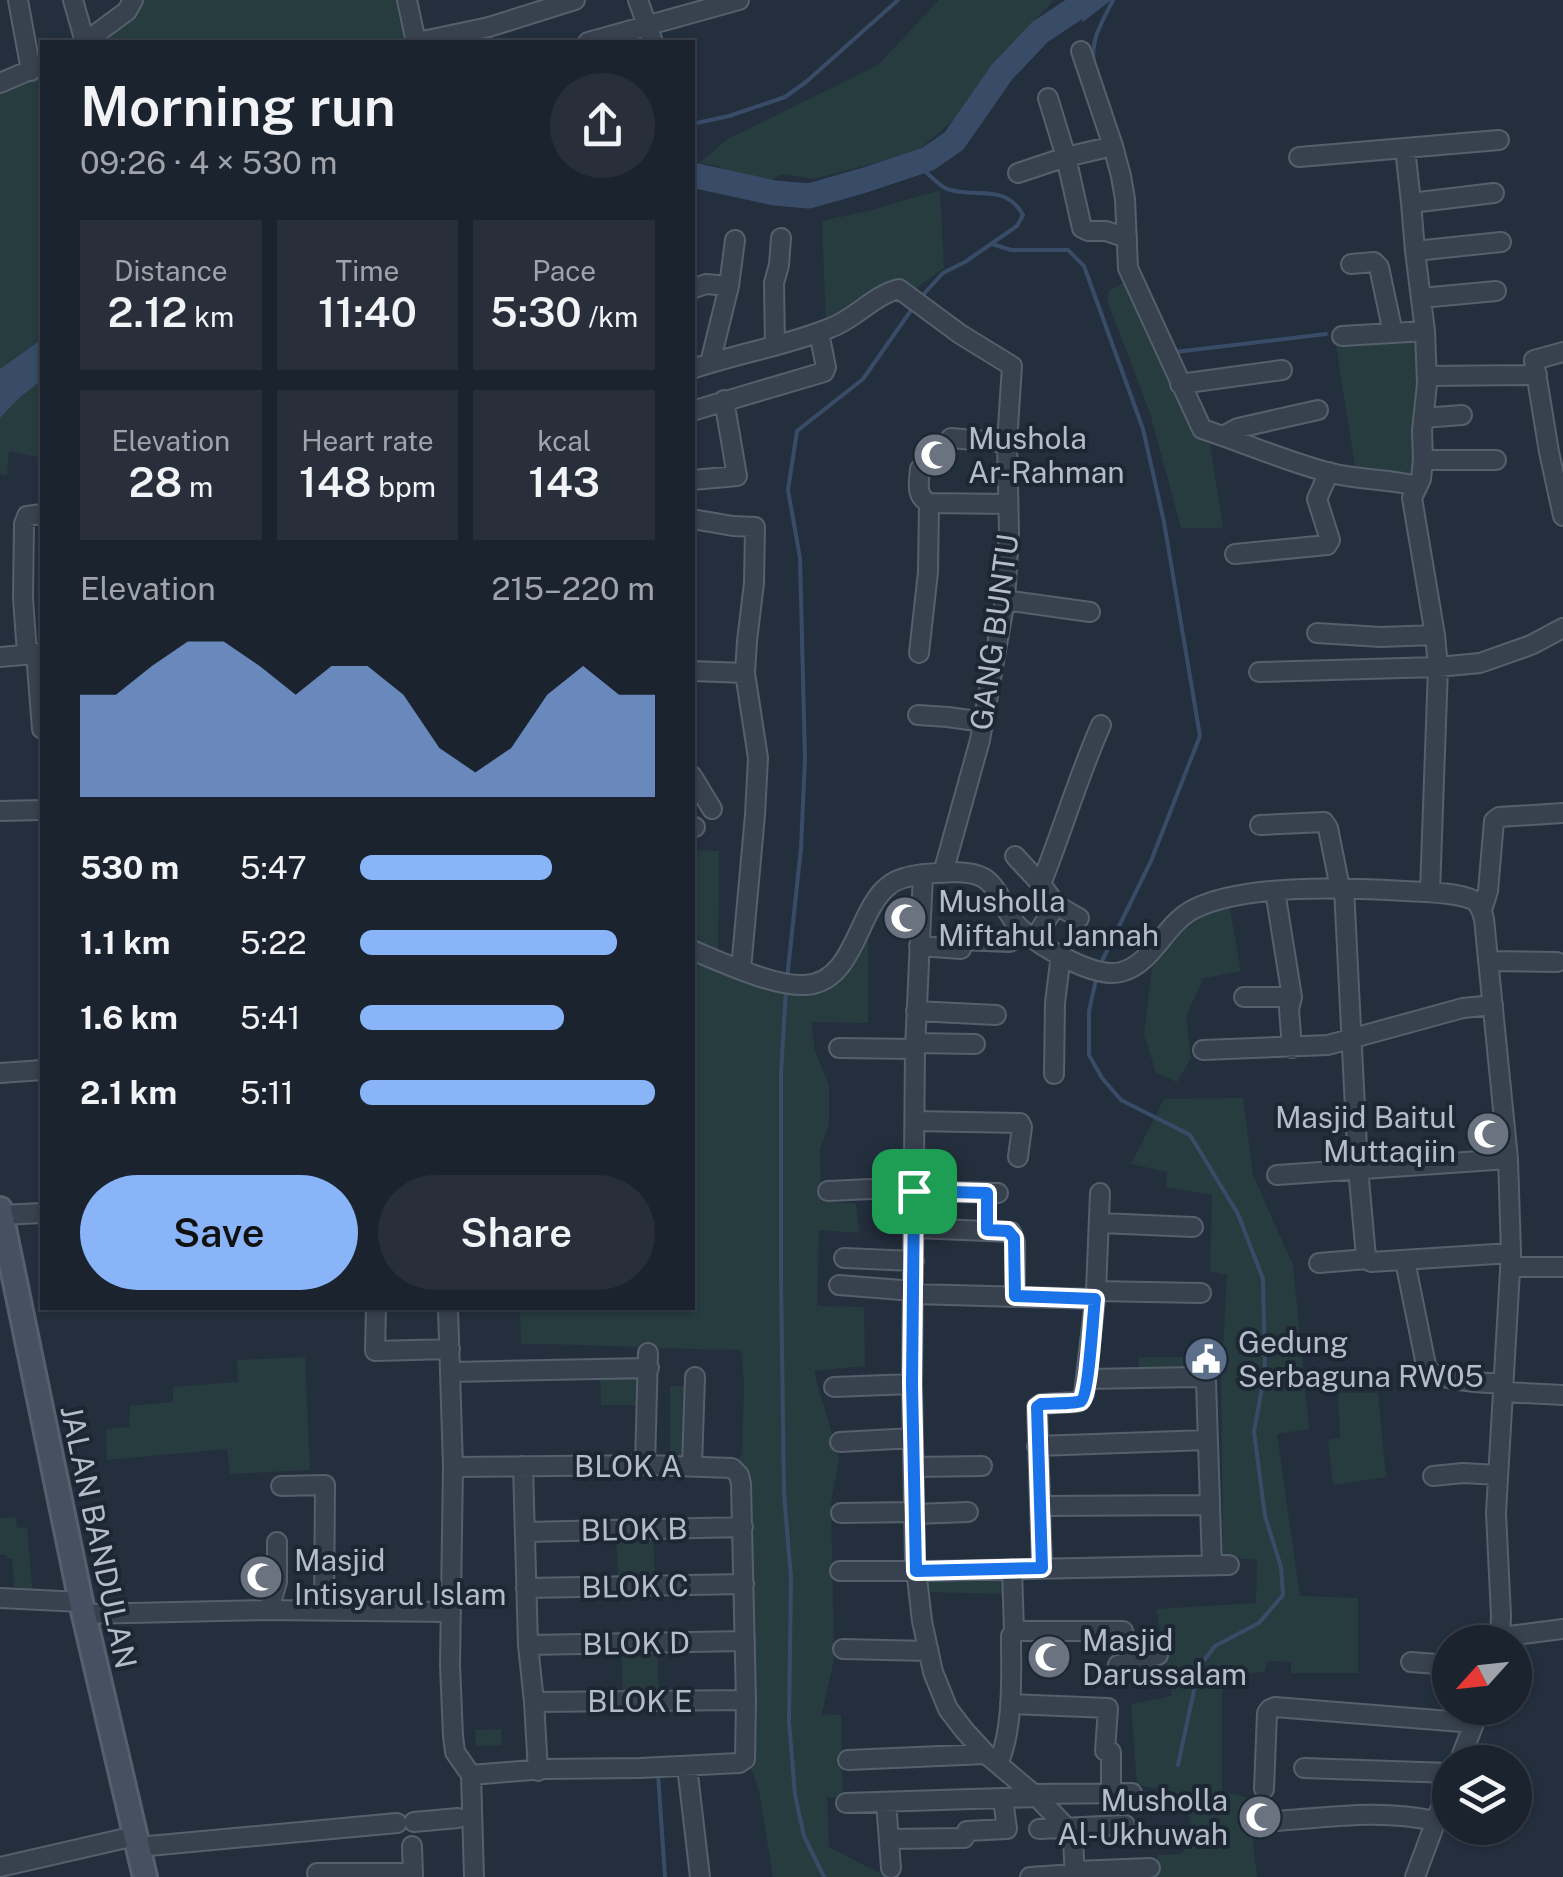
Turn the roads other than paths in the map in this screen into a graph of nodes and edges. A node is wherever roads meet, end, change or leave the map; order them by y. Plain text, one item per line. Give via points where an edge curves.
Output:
1 (18, 0) edge
2 (73, 0) edge
3 (133, 0) edge
4 (408, 0) edge
5 (576, 0) edge
6 (638, 0) edge
7 (739, 0) edge
8 (532, 6) edge
9 (650, 34) edge
10 (84, 40) edge
11 (88, 40) edge
12 (417, 40) edge
13 (442, 40) edge
14 (604, 40) edge
15 (1081, 51) dead end
16 (37, 68) edge
17 (0, 83) edge
18 (1048, 98) dead end
19 (1499, 140) dead end
20 (1113, 146) junction
21 (1405, 148) junction
22 (1066, 157) junction
23 (1299, 157) dead end
24 (1018, 173) dead end
25 (1494, 192) dead end
26 (1411, 203) junction
27 (781, 238) dead end
28 (1127, 238) junction
29 (735, 240) dead end
30 (1501, 242) dead end
31 (1416, 251) junction
32 (1351, 264) dead end
33 (729, 286) junction
34 (695, 288) edge
35 (1496, 291) dead end
36 (1421, 298) junction
37 (1425, 331) junction
38 (820, 332) junction
39 (1393, 333) junction
40 (1342, 336) dead end
41 (775, 346) junction
42 (1563, 352) edge
43 (701, 366) edge
44 (1282, 370) dead end
45 (1537, 375) junction
46 (1427, 376) junction
47 (1180, 384) junction
48 (724, 400) junction
49 (695, 410) edge
50 (1318, 410) dead end
51 (1462, 416) dead end
52 (1424, 418) junction
53 (1223, 436) junction
54 (951, 438) dead end
55 (1007, 443) junction
56 (1556, 450) edge
57 (1423, 460) junction
58 (1496, 460) dead end
59 (920, 469) dead end
60 (1329, 472) junction
61 (695, 480) edge
62 (1417, 486) junction
63 (929, 503) junction
64 (1008, 504) junction
65 (40, 514) edge
66 (1563, 514) edge
67 (695, 519) edge
68 (1235, 554) dead end
69 (1004, 600) junction
70 (1090, 612) dead end
71 (1563, 628) edge
72 (1317, 633) dead end
73 (1435, 635) junction
74 (35, 653) edge
75 (919, 653) dead end
76 (0, 657) edge
77 (1438, 667) junction
78 (695, 670) edge
79 (1259, 672) dead end
80 (745, 673) junction
81 (40, 707) edge
82 (918, 716) dead end
83 (983, 722) junction
84 (1101, 725) dead end
85 (695, 781) edge
86 (712, 809) dead end
87 (40, 810) edge
88 (0, 811) edge
89 (1563, 813) edge
90 (1260, 824) dead end
91 (1015, 856) dead end
92 (944, 873) junction
93 (924, 874) junction
94 (1042, 884) junction
95 (1342, 888) junction
96 (1275, 892) junction
97 (1430, 892) junction
98 (1056, 905) junction
99 (1482, 910) junction
100 (1079, 918) dead end
101 (1034, 939) junction
102 (1010, 942) dead end
103 (919, 946) junction
104 (695, 951) edge
105 (1060, 954) junction
106 (1488, 961) junction
107 (1557, 962) dead end
108 (741, 969) junction
109 (1244, 997) dead end
110 (1292, 997) junction
111 (1493, 1005) junction
112 (916, 1011) junction
113 (996, 1015) dead end
114 (1352, 1040) junction
115 (975, 1044) dead end
116 (915, 1046) junction
117 (838, 1048) dead end
118 (1292, 1048) junction
119 (1203, 1050) dead end
120 (40, 1070) edge
121 (0, 1072) edge
122 (1054, 1074) dead end
123 (914, 1121) junction
124 (1018, 1157) dead end
125 (1508, 1158) junction
126 (1358, 1168) junction
127 (1277, 1175) dead end
128 (914, 1189) junction
129 (828, 1191) dead end
130 (1100, 1193) dead end
131 (1, 1212) edge
132 (40, 1212) edge
133 (1101, 1223) junction
134 (1193, 1227) dead end
135 (914, 1228) junction
136 (987, 1230) junction
137 (844, 1258) dead end
138 (1368, 1259) junction
139 (1511, 1260) junction
140 (914, 1261) junction
141 (1406, 1261) junction
142 (1319, 1262) dead end
143 (1563, 1267) edge
144 (839, 1285) dead end
145 (914, 1293) junction
146 (1201, 1293) dead end
147 (1096, 1295) junction
148 (1015, 1296) junction
149 (376, 1310) edge
150 (448, 1310) edge
151 (450, 1349) junction
152 (451, 1372) junction
153 (695, 1377) dead end
154 (1088, 1379) junction
155 (912, 1384) junction
156 (834, 1388) dead end
157 (1504, 1388) junction
158 (1563, 1395) edge
159 (914, 1438) junction
160 (1206, 1440) junction
161 (840, 1442) dead end
162 (1038, 1446) junction
163 (646, 1464) junction
164 (524, 1466) junction
165 (692, 1466) junction
166 (982, 1466) dead end
167 (453, 1467) junction
168 (914, 1468) junction
169 (1498, 1475) junction
170 (1433, 1476) dead end
171 (281, 1486) dead end
172 (1208, 1505) junction
173 (1040, 1506) junction
174 (968, 1512) dead end
175 (841, 1513) dead end
176 (915, 1513) junction
177 (743, 1527) junction
178 (525, 1532) junction
179 (277, 1542) dead end
180 (1042, 1568) junction
181 (1012, 1569) junction
182 (840, 1571) dead end
183 (916, 1571) junction
184 (744, 1584) junction
185 (526, 1588) junction
186 (0, 1598) edge
187 (82, 1608) junction
188 (269, 1610) junction
189 (324, 1610) junction
190 (450, 1612) junction
191 (1500, 1625) edge
192 (1563, 1629) edge
193 (1014, 1631) junction
194 (1532, 1634) edge
195 (745, 1641) junction
196 (528, 1644) junction
197 (842, 1650) dead end
198 (928, 1650) junction
199 (1158, 1655) dead end
200 (1411, 1662) dead end
201 (1432, 1664) edge
202 (746, 1700) junction
203 (534, 1702) junction
204 (1010, 1704) junction
205 (1432, 1713) edge
206 (992, 1759) junction
207 (848, 1760) dead end
208 (687, 1766) junction
209 (1304, 1768) dead end
210 (538, 1771) junction
211 (1432, 1772) edge
212 (471, 1775) junction
213 (1264, 1789) dead end
214 (1111, 1793) junction
215 (1132, 1793) dead end
216 (1035, 1796) junction
217 (1003, 1799) junction
218 (846, 1802) dead end
219 (886, 1802) junction
220 (466, 1818) junction
221 (1277, 1820) dead end
222 (1432, 1820) edge
223 (1125, 1825) dead end
224 (1066, 1827) junction
225 (1432, 1828) edge
226 (1039, 1829) dead end
227 (889, 1839) junction
228 (137, 1842) junction
229 (412, 1846) dead end
230 (0, 1867) edge
231 (891, 1868) dead end
232 (1150, 1868) dead end
233 (317, 1873) dead end
234 (1075, 1874) edge
235 (413, 1875) edge
236 (1410, 1876) edge
237 (145, 1877) edge
238 (474, 1877) edge
239 (700, 1877) edge
240 (1030, 1877) edge

1 - 16 street
2 - 10 street
3 - 11 street
4 - 12 street
5 - 8 street
6 - 9 street
7 - 9 street
8 - 13 street
9 - 14 street
15 - 20 street
16 - 17 street
18 - 22 street
19 - 21 street
20 - 22 street
20 - 28 street
21 - 23 street
21 - 26 street
22 - 24 street
22 - 28 street via 1083,230
25 - 26 street
26 - 31 street
27 - 41 street
28 - 47 street via 1133,283
29 - 33 street
30 - 31 street
31 - 36 street
32 - 39 street via 1379,267
33 - 34 street
33 - 43 street
35 - 36 street
36 - 37 street
37 - 39 street
37 - 46 street
38 - 41 street
38 - 48 street via 824,372
38 - 55 street, GANG BUNTU via 895,289 903,292 1012,366
39 - 40 street
41 - 43 street
42 - 45 street via 1534,360
44 - 47 street
45 - 46 street
45 - 56 street
46 - 52 street
47 - 53 street via 1202,429
48 - 49 street
48 - 61 street via 738,476
50 - 53 street
51 - 52 street
52 - 57 street
53 - 60 street
54 - 55 street
55 - 64 street, GANG BUNTU
56 - 66 street
57 - 58 street
57 - 62 street
59 - 63 street via 919,492
60 - 62 street
60 - 68 street via 1316,499 1327,545
62 - 73 street via 1412,498
63 - 64 street
63 - 75 street
64 - 69 street, GANG BUNTU
65 - 74 street via 24,524 24,598
67 - 80 street via 755,526
69 - 70 street
69 - 83 street, GANG BUNTU
71 - 77 street via 1498,659
72 - 73 street
73 - 77 street
74 - 76 street
74 - 81 street
77 - 79 street
77 - 97 street
78 - 80 street
80 - 108 street via 758,758
82 - 83 street
83 - 92 street, GANG BUNTU
84 - 94 street
85 - 86 street
87 - 88 street
89 - 99 street via 1496,818
90 - 95 street via 1324,822
91 - 94 street
92 - 93 street
92 - 101 street via 986,879
93 - 103 street
93 - 108 street via 887,886 830,976 805,985
94 - 98 street
95 - 96 street
95 - 97 street
95 - 114 street
96 - 105 street via 1227,897 1192,910 1146,958 1122,972 1099,973
96 - 110 street
97 - 99 street via 1474,900
98 - 100 street
98 - 101 street
99 - 106 street
101 - 105 street
102 - 103 street via 961,940 961,950
103 - 112 street
104 - 108 street
105 - 122 street
106 - 107 street
106 - 111 street
109 - 110 street
110 - 118 street
111 - 114 street
111 - 125 street
112 - 113 street
112 - 116 street
114 - 118 street
114 - 126 street
115 - 116 street
116 - 117 street
116 - 123 street
118 - 119 street
120 - 121 street
123 - 124 street via 1020,1123
123 - 128 street
125 - 126 street
125 - 139 street
126 - 127 street
126 - 138 street
128 - 129 street
128 - 135 street
128 - 136 street via 992,1193
130 - 133 street
131 - 132 street
131 - 187 main road, JALAN BANDULAN
133 - 134 street
133 - 147 street
135 - 136 street
135 - 140 street
136 - 148 street via 1014,1234
137 - 140 street
138 - 141 street
138 - 142 street
139 - 141 street
139 - 143 street
139 - 157 street
140 - 145 street
141 - 157 street via 1427,1370
144 - 145 street
145 - 148 street
145 - 155 street
146 - 147 street
147 - 148 street
147 - 154 street
149 - 151 street via 375,1351
150 - 151 street
151 - 152 street
152 - 163 street via 648,1360
152 - 167 street
153 - 165 street
154 - 160 street via 1204,1379
154 - 162 street via 1081,1401 1038,1404
155 - 156 street
155 - 159 street
157 - 158 street
157 - 169 street
159 - 161 street
159 - 168 street
160 - 162 street
160 - 172 street
162 - 173 street
163 - 164 street, BLOK A
163 - 165 street, BLOK A
164 - 167 street, BLOK A
164 - 178 street
165 - 177 street, BLOK A via 732,1468 739,1475
166 - 168 street
167 - 190 street
168 - 176 street
169 - 170 street
169 - 191 street
171 - 189 street via 324,1486
172 - 173 street
172 - 180 street via 1220,1565
173 - 180 street
174 - 176 street
175 - 176 street
176 - 183 street
177 - 178 street, BLOK B
177 - 184 street
178 - 185 street
179 - 188 street
180 - 181 street
181 - 183 street
181 - 193 street
182 - 183 street
183 - 198 street
184 - 185 street, BLOK C
184 - 195 street
185 - 196 street
186 - 187 street
187 - 188 street
187 - 228 main road, JALAN BANDULAN
188 - 189 street
189 - 190 street
190 - 212 street via 453,1746
192 - 194 street
193 - 199 street via 1123,1631 1125,1663
193 - 204 street
195 - 196 street, BLOK D
195 - 202 street
196 - 203 street
197 - 198 street
198 - 206 street via 948,1709
200 - 201 street
202 - 203 street, BLOK E
202 - 208 street via 742,1761
203 - 210 street
204 - 206 street via 1002,1756
204 - 214 street via 1108,1708
205 - 213 street via 1270,1709
206 - 207 street
206 - 216 street
208 - 210 street
208 - 239 street
209 - 211 street
210 - 212 street
212 - 220 street
214 - 215 street
214 - 216 street
216 - 217 street
216 - 224 street
217 - 219 street
217 - 227 street via 1006,1829 967,1831 964,1838
218 - 219 street
219 - 227 street
220 - 228 street
220 - 238 street
221 - 222 street via 1378,1814
223 - 224 street
224 - 226 street
224 - 234 street
225 - 236 street
227 - 231 street
228 - 230 street
228 - 237 main road, JALAN BANDULAN
229 - 235 street
232 - 234 street
233 - 235 street
234 - 240 street

